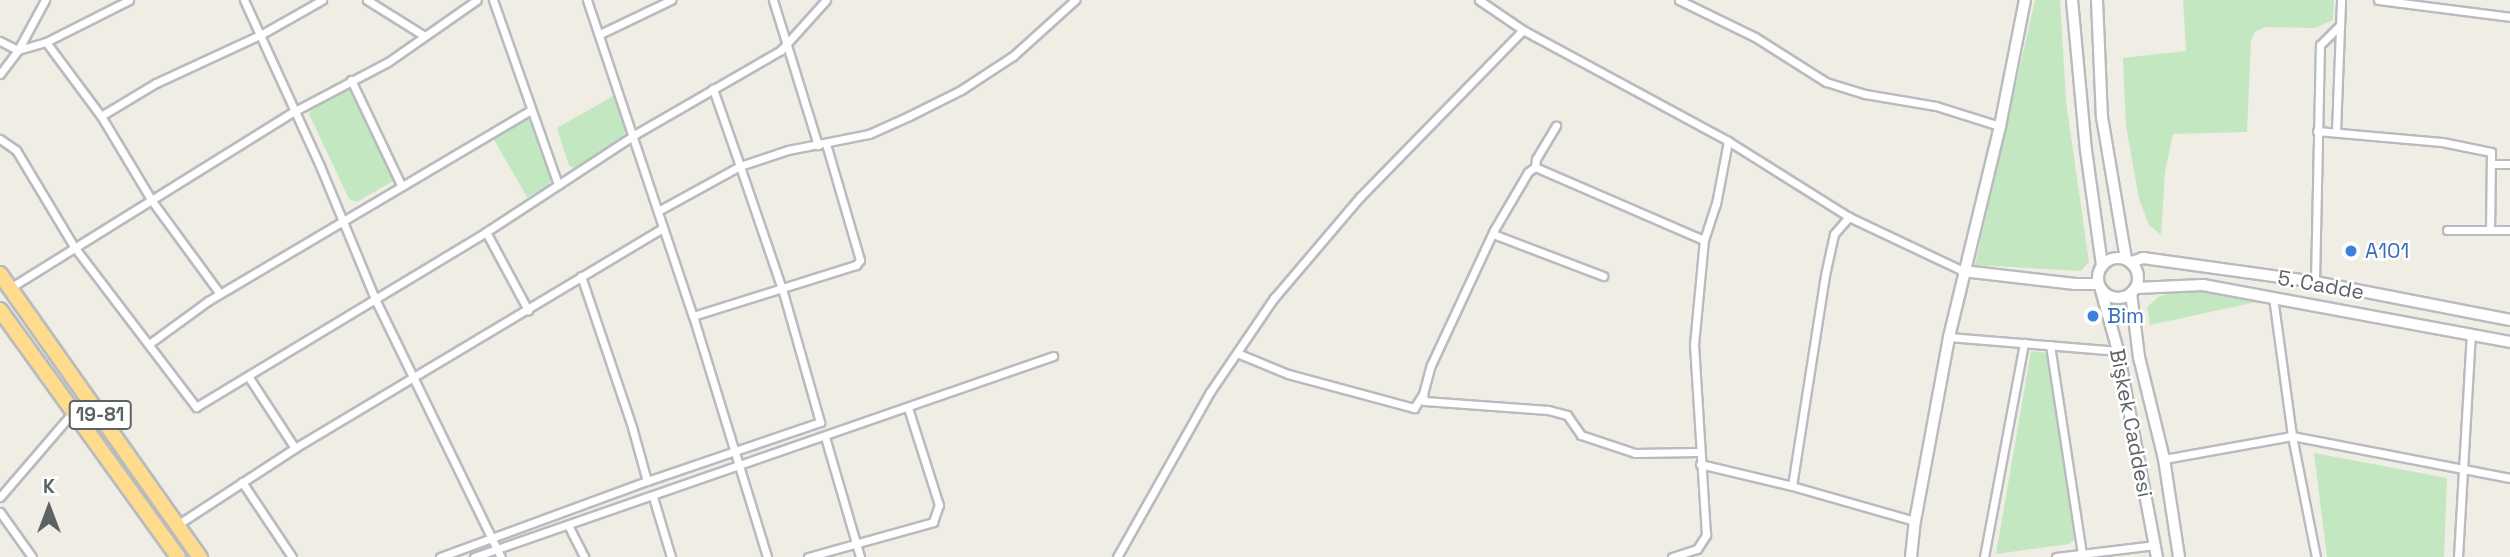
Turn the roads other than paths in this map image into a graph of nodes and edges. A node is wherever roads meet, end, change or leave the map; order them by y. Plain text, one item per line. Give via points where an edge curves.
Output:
1 (45, 0) edge
2 (129, 0) edge
3 (323, 0) edge
4 (366, 0) edge
5 (477, 0) edge
6 (493, 0) edge
7 (587, 0) edge
8 (671, 0) edge
9 (773, 0) edge
10 (826, 0) edge
11 (1075, 0) edge
12 (1479, 0) edge
13 (1679, 0) edge
14 (2024, 0) edge
15 (2072, 0) edge
16 (2096, 0) edge
17 (2341, 0) edge
18 (2378, 0) edge
19 (244, 1) edge
20 (2510, 17) edge
21 (2339, 26) junction
22 (1523, 30) junction
23 (262, 34) junction
24 (600, 34) junction
25 (423, 35) junction
26 (0, 41) edge
27 (46, 42) junction
28 (787, 45) junction
29 (18, 50) junction
30 (0, 74) edge
31 (351, 80) junction
32 (713, 89) junction
33 (531, 110) junction
34 (293, 112) junction
35 (101, 116) junction
36 (1556, 126) dead end
37 (2000, 126) junction
38 (2316, 131) junction
39 (2336, 132) junction
40 (634, 135) junction
41 (0, 139) edge
42 (1728, 141) junction
43 (822, 145) junction
44 (2491, 164) junction
45 (2510, 164) edge
46 (740, 166) junction
47 (1535, 167) junction
48 (401, 185) junction
49 (558, 185) junction
50 (152, 201) junction
51 (658, 211) junction
52 (1849, 217) junction
53 (342, 220) junction
54 (663, 228) junction
55 (2447, 230) dead end
56 (2490, 230) junction
57 (2510, 230) edge
58 (486, 232) junction
59 (1493, 234) junction
60 (1704, 240) junction
61 (75, 248) junction
62 (2129, 260) junction
63 (2102, 265) junction
64 (1963, 271) junction
65 (0, 274) edge
66 (581, 276) junction
67 (1603, 276) dead end
68 (2315, 282) junction
69 (2100, 287) junction
70 (10, 288) junction
71 (782, 289) junction
72 (2134, 291) junction
73 (220, 294) junction
74 (2273, 296) junction
75 (375, 299) junction
76 (2313, 304) junction
77 (0, 310) edge
78 (528, 310) junction
79 (693, 316) junction
80 (2510, 320) edge
81 (2471, 334) junction
82 (1949, 337) junction
83 (2510, 342) edge
84 (2024, 343) junction
85 (149, 344) junction
86 (2050, 345) junction
87 (2118, 351) junction
88 (1237, 353) junction
89 (1053, 356) dead end
90 (248, 376) junction
91 (411, 378) junction
92 (1423, 394) junction
93 (908, 408) junction
94 (74, 412) junction
95 (825, 436) junction
96 (2292, 436) junction
97 (295, 448) junction
98 (733, 452) junction
99 (1699, 452) junction
100 (2164, 459) junction
101 (1700, 464) junction
102 (739, 467) junction
103 (2462, 471) junction
104 (2510, 478) edge
105 (647, 481) junction
106 (242, 482) junction
107 (1792, 486) junction
108 (0, 497) edge
109 (653, 497) junction
110 (0, 512) edge
111 (1915, 521) junction
112 (177, 525) junction
113 (568, 525) junction
114 (492, 538) junction
115 (856, 544) junction
116 (497, 548) junction
117 (2156, 551) edge
118 (2082, 554) junction
119 (32, 557) edge
120 (178, 557) edge
121 (200, 557) edge
122 (292, 557) edge
123 (440, 557) edge
124 (474, 557) edge
125 (501, 557) edge
126 (584, 557) edge
127 (671, 557) edge
128 (767, 557) edge
129 (808, 557) edge
130 (860, 557) edge
131 (1116, 557) edge
132 (1672, 557) edge
133 (1911, 557) edge
134 (1984, 557) edge
135 (2056, 557) edge
136 (2179, 557) edge
137 (2316, 557) edge
138 (2458, 557) edge

1 - 29 street
2 - 27 street
3 - 23 street
4 - 25 street
5 - 25 street
6 - 33 street
7 - 24 street
8 - 24 street
9 - 28 street
10 - 28 street
11 - 43 street via 1013,56 961,90 869,134
12 - 22 street
13 - 37 street via 1755,37 1826,82 1936,106
14 - 37 street
15 - 63 street via 2084,138
16 - 62 street via 2102,117
17 - 21 street
18 - 20 street
19 - 23 street
21 - 38 street via 2320,45
21 - 39 street
22 - 42 street
22 - 88 street via 1360,197 1274,298
23 - 34 street
23 - 35 street via 156,83
24 - 40 street
25 - 31 street via 388,62
26 - 29 street
27 - 29 street
27 - 35 street
28 - 32 street
28 - 43 street
29 - 30 street
31 - 34 street
31 - 48 street
32 - 40 street
32 - 46 street
33 - 48 street
33 - 49 street
34 - 50 street
34 - 53 street
35 - 50 street
36 - 47 street
37 - 64 street
38 - 39 street
38 - 68 street
39 - 44 street via 2442,142 2491,152
40 - 49 street
40 - 51 street
41 - 61 street via 16,150
42 - 52 street
42 - 60 street
43 - 46 street via 788,150
43 - 71 street via 860,260
44 - 45 street
44 - 56 street
46 - 51 street
46 - 71 street
47 - 59 street
47 - 60 street
48 - 53 street
49 - 58 street
50 - 61 street
50 - 73 street
51 - 54 street
52 - 64 street
52 - 107 street via 1834,234 1825,275
53 - 73 street
53 - 75 street
54 - 66 street
54 - 79 street
55 - 56 street
56 - 57 street
58 - 75 street
58 - 78 street
59 - 67 street
59 - 92 street via 1431,365
60 - 99 street via 1694,345
61 - 70 street
61 - 85 street
62 - 63 street via 2113,258
62 - 68 street, 5. Cadde via 2143,258
62 - 72 street via 2138,275
63 - 69 street
64 - 69 street
64 - 82 street
65 - 70 highway, 19-81
66 - 78 street
66 - 105 street
68 - 76 street
68 - 80 street, 5. Cadde
69 - 72 street via 2119,298
69 - 87 street, Bişkek Caddesi
70 - 112 highway, 19-81
71 - 79 street
71 - 98 street via 820,422
72 - 74 street, 5. Cadde via 2203,285
72 - 100 street, Bişkek Caddesi via 2139,357
73 - 85 street
74 - 76 street, 5. Cadde
74 - 96 street
75 - 90 street
75 - 91 street
76 - 81 street, 5. Cadde
77 - 94 highway, 19-81
78 - 91 street
79 - 98 street
81 - 83 street, 5. Cadde
81 - 103 street
82 - 84 street
82 - 111 street
84 - 86 street
84 - 134 street
85 - 90 street via 196,407
86 - 87 street
86 - 118 street
87 - 117 street, Bişkek Caddesi
88 - 92 street via 1288,374 1414,408
88 - 131 street
89 - 93 street
90 - 97 street
91 - 97 street
91 - 114 street
92 - 99 street via 1424,401 1567,415 1581,435 1634,453
93 - 95 street
93 - 115 street via 939,505 933,522
94 - 108 street
94 - 120 highway, 19-81
95 - 102 street
95 - 115 street
96 - 100 street
96 - 103 street
96 - 137 street
97 - 106 street
98 - 102 street
98 - 105 street
99 - 101 street
100 - 136 street, Bişkek Caddesi
101 - 107 street
101 - 132 street via 1706,535 1697,549
102 - 109 street
102 - 128 street
103 - 104 street
103 - 138 street
105 - 114 street
106 - 112 street
106 - 122 street
107 - 111 street
109 - 113 street
109 - 127 street
110 - 119 street
111 - 133 street
112 - 121 highway, 19-81
113 - 116 street
113 - 126 street
114 - 116 street
114 - 123 street
115 - 129 street
115 - 130 street
116 - 124 street
116 - 125 street
117 - 118 street
118 - 135 street

